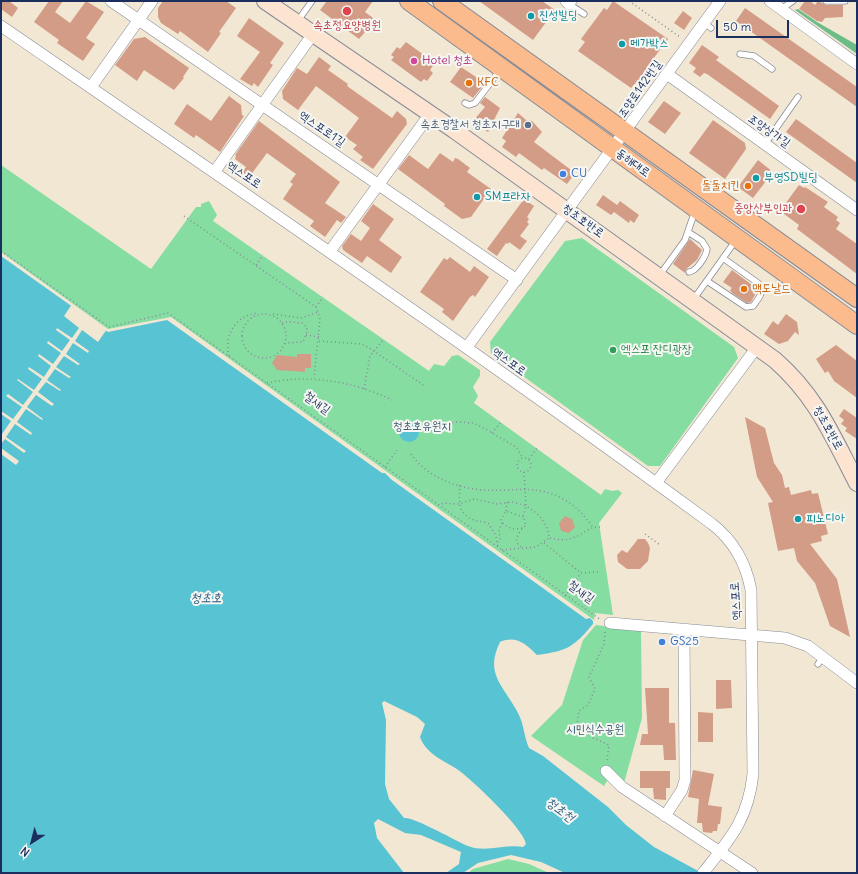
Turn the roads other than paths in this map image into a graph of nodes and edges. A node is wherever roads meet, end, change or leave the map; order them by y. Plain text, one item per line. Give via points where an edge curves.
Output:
1 (111, 1) edge
2 (152, 1) edge
3 (265, 1) edge
4 (312, 1) edge
5 (409, 1) edge
6 (442, 1) edge
7 (720, 1) edge
8 (770, 1) edge
9 (793, 1) edge
10 (826, 1) edge
11 (845, 1) edge
12 (569, 2) edge
13 (781, 9) junction
14 (584, 14) dead end
15 (139, 20) junction
16 (297, 23) junction
17 (1, 26) edge
18 (313, 34) junction
19 (740, 54) dead end
20 (857, 64) edge
21 (502, 68) junction
22 (772, 69) dead end
23 (667, 74) junction
24 (91, 87) junction
25 (798, 97) dead end
26 (465, 103) dead end
27 (262, 104) junction
28 (430, 114) junction
29 (625, 133) junction
30 (765, 144) junction
31 (613, 149) junction
32 (214, 171) junction
33 (379, 184) junction
34 (696, 208) junction
35 (857, 210) edge
36 (568, 211) junction
37 (688, 232) junction
38 (737, 238) junction
39 (330, 250) junction
40 (675, 254) junction
41 (723, 258) junction
42 (675, 261) dead end
43 (689, 272) dead end
44 (659, 276) junction
45 (517, 280) junction
46 (707, 280) junction
47 (856, 295) edge
48 (692, 300) junction
49 (857, 325) edge
50 (467, 347) junction
51 (757, 347) junction
52 (656, 483) junction
53 (857, 483) edge
54 (610, 624) road end
55 (684, 629) junction
56 (751, 635) junction
57 (857, 683) edge
58 (606, 771) road end
59 (665, 816) junction
60 (720, 852) junction
61 (703, 873) edge
62 (752, 873) edge

1 - 15 street, 엑스포로1길
2 - 15 street
3 - 16 street, 청초호반로
4 - 16 lane
5 - 21 main road, 동해대로
6 - 29 main road, 동해대로
7 - 23 street, 조양로142번길 via 707,25
8 - 13 street
9 - 13 lane
10 - 11 lane
12 - 14 lane
13 - 20 street
15 - 24 street
15 - 27 street, 엑스포로1길
16 - 18 street, 청초호반로
17 - 24 street, 엑스포로
18 - 27 street
18 - 28 street, 청초호반로
19 - 22 lane via 754,56
21 - 26 lane via 475,103
21 - 31 main road, 동해대로
23 - 29 street, 조양로142번길
23 - 30 street, 조양상가길
24 - 32 street, 엑스포로
25 - 30 lane
27 - 32 street
27 - 33 street, 엑스포로1길
28 - 33 street
28 - 36 street, 청초호반로
29 - 31 street, 조양로142번길
29 - 47 main road, 동해대로
30 - 35 street, 조양상가길
31 - 34 main road, 동해대로
31 - 36 street, 조양로142번길
32 - 39 street, 엑스포로
33 - 39 street
33 - 45 street, 엑스포로1길
34 - 37 lane
34 - 38 main road, 동해대로
36 - 44 street, 청초호반로
36 - 45 street, 조양로142번길
37 - 40 lane
37 - 43 lane via 702,241 707,249 695,270
38 - 41 lane
38 - 49 main road, 동해대로
39 - 50 street, 엑스포로
40 - 42 lane
40 - 44 lane
41 - 46 lane
41 - 46 lane via 758,283 761,294 753,306 746,307
44 - 48 street, 청초호반로
45 - 50 street, 조양로142번길
46 - 48 lane
48 - 51 street, 청초호반로
50 - 52 street, 엑스포로
51 - 52 street
51 - 53 street, 청초호반로 via 791,374 805,389 826,422
52 - 56 street, 엑스포로 via 719,530 737,550 749,578 751,590
54 - 55 street
55 - 56 street
55 - 59 street via 685,780 682,790
56 - 57 street via 797,641 808,646 820,661
56 - 60 street, 엑스포로 via 753,774 742,820
58 - 59 street via 622,787
59 - 60 street
60 - 61 street, 엑스포로
60 - 62 street

